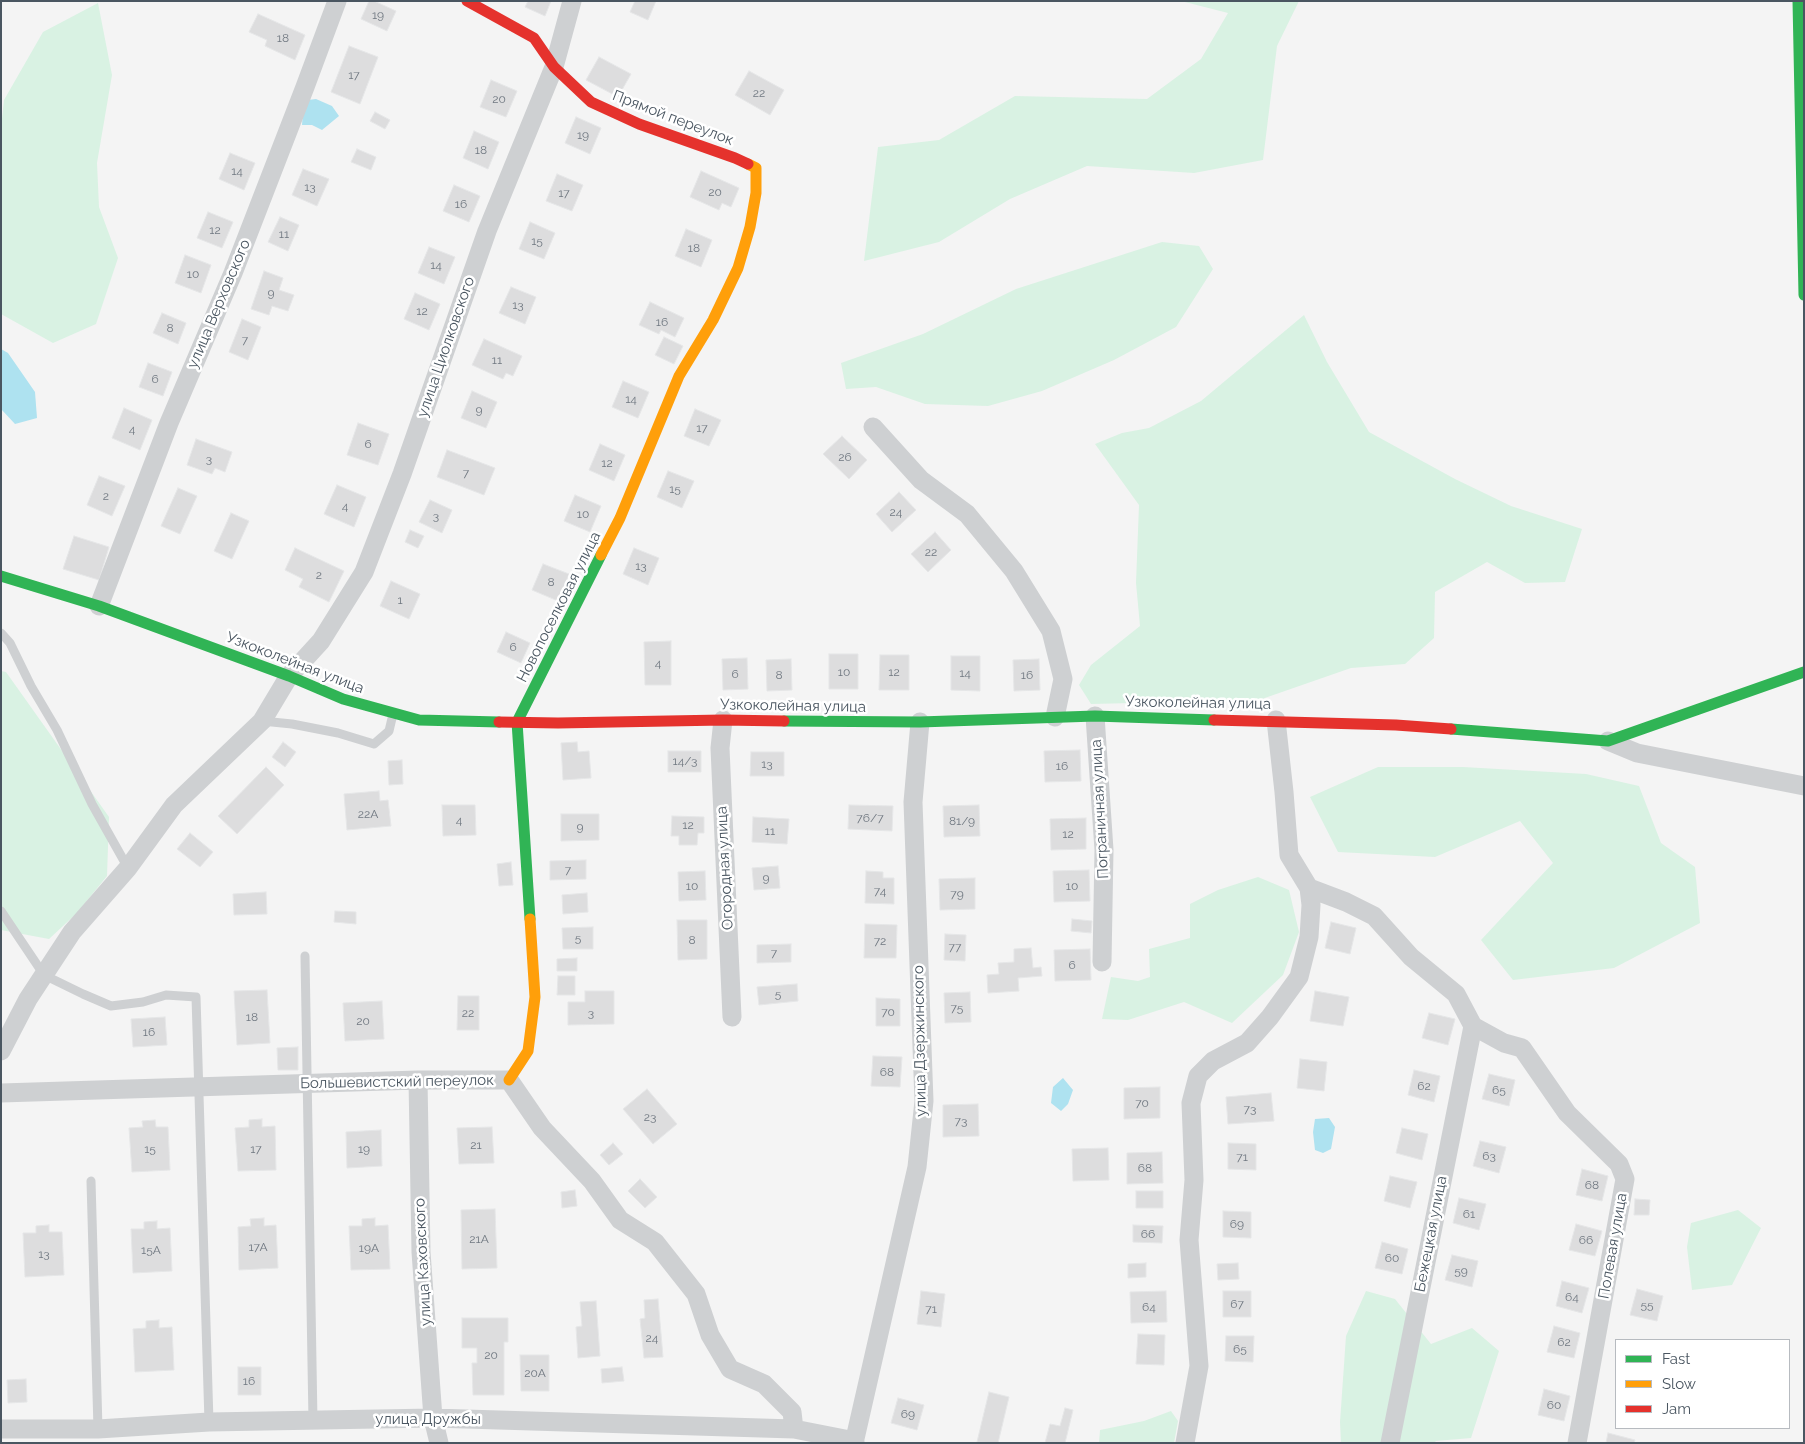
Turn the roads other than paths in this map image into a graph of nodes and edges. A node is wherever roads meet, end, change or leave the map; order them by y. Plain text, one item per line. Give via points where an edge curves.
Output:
1 (337, 1) edge
2 (466, 1) edge
3 (572, 1) edge
4 (1798, 1) edge
5 (554, 67) junction
6 (756, 168) joint
7 (1804, 295) edge
8 (874, 427) dead end
9 (1, 576) edge
10 (100, 606) junction
11 (1, 633) edge
12 (1804, 672) edge
13 (289, 676) junction
14 (394, 713) junction
15 (1095, 716) junction
16 (1055, 717) junction
17 (723, 720) junction
18 (1276, 720) junction
19 (262, 721) junction
20 (517, 722) junction
21 (920, 722) junction
22 (1608, 740) junction
23 (1804, 786) edge
24 (128, 868) junction
25 (1309, 888) junction
26 (1, 911) edge
27 (305, 956) dead end
28 (1102, 962) dead end
29 (44, 975) junction
30 (732, 1017) dead end
31 (1473, 1026) junction
32 (1, 1051) edge
33 (418, 1080) junction
34 (509, 1080) junction
35 (308, 1084) junction
36 (199, 1086) junction
37 (1, 1093) edge
38 (91, 1182) dead end
39 (433, 1418) junction
40 (313, 1421) junction
41 (209, 1422) junction
42 (1, 1429) edge
43 (98, 1429) junction
44 (794, 1429) junction
45 (854, 1442) edge
46 (439, 1443) edge
47 (1185, 1443) edge
48 (1390, 1443) edge
49 (1577, 1443) edge

1 - 10 street, улица Верховского via 306,87 233,273 169,423
2 - 5 street, Прямой переулок via 534,38
3 - 5 street, улица Циолковского
4 - 7 street
5 - 6 street, Прямой переулок via 591,102 639,124
5 - 13 street, улица Циолковского via 487,231 364,572 320,641
6 - 20 street, Новопоселковая улица via 756,193 750,227 738,268 713,320 679,376 620,518
8 - 16 street via 921,480 967,514 1019,579 1051,631 1063,679
9 - 10 street, Узкоколейная улица
10 - 13 street, Узкоколейная улица
11 - 24 lane via 10,643
12 - 22 street
13 - 14 street, Узкоколейная улица via 343,699
13 - 19 street, улица Циолковского
14 - 19 lane via 389,731 374,744 338,733
14 - 20 street, Узкоколейная улица via 418,720
15 - 16 street, Узкоколейная улица
15 - 18 street, Узкоколейная улица
15 - 28 street, Пограничная улица via 1104,850
16 - 21 street, Узкоколейная улица
17 - 20 street, Узкоколейная улица
17 - 21 street, Узкоколейная улица
17 - 30 street, Огородная улица via 720,748
18 - 22 street, Узкоколейная улица
18 - 25 street via 1289,855
19 - 24 street, улица Циолковского via 174,805
20 - 34 street via 535,996 528,1051
21 - 45 street, улица Дзержинского via 913,802 924,1101 917,1167
22 - 23 street via 1638,753
24 - 29 street, улица Циолковского via 72,932
25 - 31 street via 1374,916 1411,957 1456,994
25 - 47 street via 1309,937 1299,977 1247,1043 1213,1061 1198,1076 1191,1103 1194,1180 1189,1240 1199,1366
26 - 29 lane
27 - 35 lane
29 - 32 street, улица Циолковского
29 - 36 lane via 111,1006 166,996 196,997
31 - 48 street, Бежецкая улица
31 - 49 street, Полевая улица via 1504,1043 1522,1048 1567,1113 1619,1164 1625,1179
33 - 34 street, Большевистский переулок
33 - 35 street, Большевистский переулок
33 - 39 street, улица Каховского via 421,1252
34 - 44 street, Большевистский переулок via 542,1128 592,1181 620,1220 655,1242 696,1294 710,1335 730,1369 764,1384 792,1412
35 - 36 street, Большевистский переулок
35 - 40 lane
36 - 37 street, Большевистский переулок
36 - 41 lane
38 - 43 lane
39 - 40 street, улица Дружбы
39 - 44 street, улица Дружбы
39 - 46 street, улица Каховского
40 - 41 street, улица Дружбы
41 - 43 street, улица Дружбы
42 - 43 street, улица Дружбы
44 - 45 street, улица Дружбы

